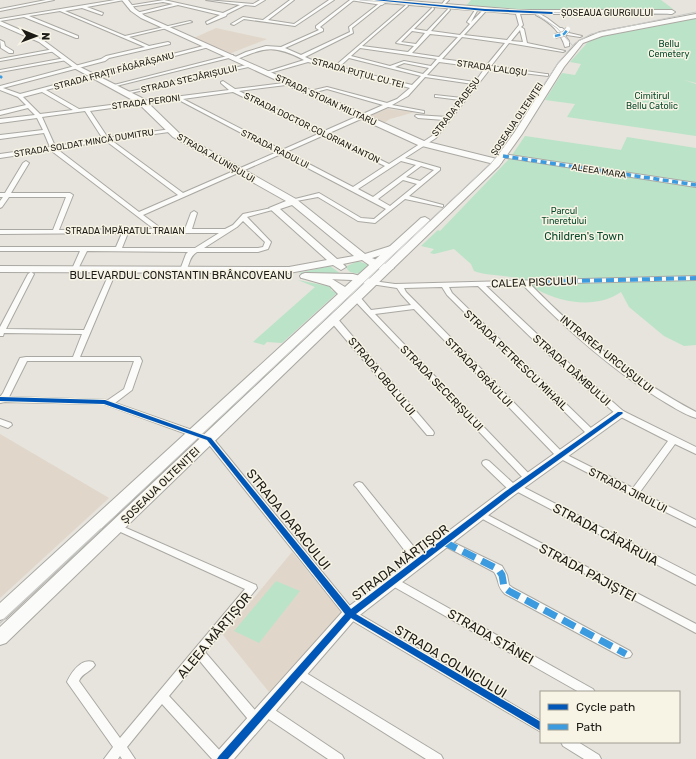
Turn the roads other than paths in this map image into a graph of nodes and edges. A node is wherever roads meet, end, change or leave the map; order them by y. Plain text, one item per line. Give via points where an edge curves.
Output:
1 (33, 0) edge
2 (52, 0) edge
3 (91, 0) edge
4 (124, 0) edge
5 (208, 0) edge
6 (263, 0) edge
7 (292, 0) edge
8 (332, 0) edge
9 (352, 0) edge
10 (447, 0) edge
11 (45, 1) junction
12 (379, 1) edge
13 (392, 1) edge
14 (411, 3) edge
15 (98, 4) junction
16 (244, 4) junction
17 (178, 5) junction
18 (130, 6) junction
19 (442, 6) junction
20 (82, 7) junction
21 (433, 8) junction
22 (449, 9) junction
23 (0, 10) edge
24 (60, 10) junction
25 (475, 11) junction
26 (684, 11) dead end
27 (696, 11) edge
28 (483, 12) junction
29 (676, 12) dead end
30 (102, 14) dead end
31 (137, 14) junction
32 (518, 14) junction
33 (225, 15) junction
34 (24, 16) junction
35 (547, 16) junction
36 (696, 16) edge
37 (0, 20) edge
38 (659, 20) junction
39 (264, 21) junction
40 (190, 22) dead end
41 (0, 23) edge
42 (207, 23) dead end
43 (233, 24) dead end
44 (473, 24) junction
45 (166, 28) junction
46 (519, 28) junction
47 (568, 29) dead end
48 (411, 30) junction
49 (430, 32) junction
50 (462, 36) junction
51 (555, 36) dead end
52 (580, 36) junction
53 (77, 37) dead end
54 (125, 37) junction
55 (0, 41) edge
56 (509, 42) junction
57 (168, 43) dead end
58 (525, 44) junction
59 (418, 45) junction
60 (207, 46) junction
61 (148, 47) junction
62 (359, 47) junction
63 (282, 48) junction
64 (565, 48) junction
65 (54, 50) junction
66 (11, 52) dead end
67 (410, 53) junction
68 (303, 56) junction
69 (233, 57) junction
70 (348, 57) junction
71 (65, 59) junction
72 (439, 59) junction
73 (0, 60) edge
74 (308, 60) junction
75 (250, 65) junction
76 (489, 66) junction
77 (391, 67) junction
78 (431, 67) junction
79 (76, 68) junction
80 (335, 68) junction
81 (0, 71) edge
82 (268, 73) junction
83 (423, 75) junction
84 (546, 75) junction
85 (92, 77) junction
86 (223, 82) dead end
87 (292, 83) junction
88 (475, 83) junction
89 (112, 86) junction
90 (0, 87) edge
91 (413, 88) junction
92 (42, 90) junction
93 (234, 91) junction
94 (312, 92) junction
95 (126, 93) junction
96 (20, 96) junction
97 (437, 96) dead end
98 (177, 98) junction
99 (462, 99) junction
100 (143, 102) junction
101 (528, 102) dead end
102 (389, 105) junction
103 (30, 106) junction
104 (87, 110) junction
105 (79, 111) junction
106 (0, 113) edge
107 (39, 116) junction
108 (363, 116) junction
109 (447, 120) junction
110 (0, 121) edge
111 (169, 130) junction
112 (45, 131) junction
113 (322, 134) junction
114 (0, 137) edge
115 (106, 139) junction
116 (424, 144) junction
117 (500, 144) dead end
118 (52, 147) junction
119 (282, 152) junction
120 (0, 156) edge
121 (499, 158) junction
122 (401, 159) junction
123 (26, 163) dead end
124 (420, 164) junction
125 (389, 166) junction
126 (237, 171) junction
127 (401, 178) junction
128 (696, 181) edge
129 (422, 183) junction
130 (696, 186) edge
131 (354, 189) junction
132 (4, 195) edge
133 (182, 195) junction
134 (404, 197) junction
135 (373, 200) junction
136 (293, 201) junction
137 (0, 206) edge
138 (441, 206) junction
139 (274, 208) junction
140 (390, 208) junction
141 (194, 213) dead end
142 (138, 215) junction
143 (243, 217) junction
144 (126, 231) junction
145 (160, 231) junction
146 (188, 231) junction
147 (225, 231) junction
148 (0, 232) edge
149 (55, 232) junction
150 (320, 248) junction
151 (394, 248) junction
152 (0, 249) edge
153 (84, 250) junction
154 (118, 250) junction
155 (193, 251) junction
156 (364, 257) junction
157 (337, 263) junction
158 (376, 265) junction
159 (388, 268) junction
160 (0, 269) edge
161 (75, 270) junction
162 (183, 270) junction
163 (296, 270) junction
164 (0, 274) edge
165 (31, 274) junction
166 (112, 274) junction
167 (306, 276) junction
168 (696, 278) edge
169 (361, 280) junction
170 (525, 283) junction
171 (480, 284) junction
172 (445, 285) junction
173 (400, 286) junction
174 (350, 297) junction
175 (416, 307) junction
176 (369, 312) junction
177 (334, 320) junction
178 (0, 332) edge
179 (87, 332) junction
180 (76, 358) junction
181 (1, 400) edge
182 (110, 403) junction
183 (620, 413) junction
184 (696, 415) edge
185 (430, 433) dead end
186 (591, 433) junction
187 (201, 437) junction
188 (672, 440) junction
189 (696, 451) edge
190 (560, 455) junction
191 (486, 463) dead end
192 (528, 478) junction
193 (359, 485) dead end
194 (515, 488) junction
195 (634, 494) junction
196 (480, 514) junction
197 (696, 524) edge
198 (117, 527) junction
199 (444, 542) junction
200 (419, 561) junction
201 (393, 581) junction
202 (696, 581) edge
203 (0, 613) edge
204 (350, 614) junction
205 (696, 629) edge
206 (0, 638) edge
207 (199, 653) junction
208 (626, 654) dead end
209 (88, 665) dead end
210 (298, 673) junction
211 (587, 691) edge
212 (162, 696) junction
213 (261, 716) junction
214 (540, 726) edge
215 (568, 743) edge
216 (120, 747) junction
217 (110, 759) edge
218 (129, 759) edge
219 (221, 759) edge
220 (338, 759) edge
221 (437, 759) edge
222 (595, 759) edge

1 - 11 street
2 - 11 street
3 - 15 street
4 - 15 street
4 - 18 street, STRADA STOIAN MILITARU
5 - 16 street
6 - 16 street via 256,5
7 - 39 street
8 - 39 street via 293,25
9 - 12 main road, ȘOSEAUA GIURGIULUI
9 - 63 street via 317,27 322,30
10 - 19 street
11 - 23 street
12 - 13 main road, ȘOSEAUA GIURGIULUI
12 - 14 main road, ȘOSEAUA GIURGIULUI
12 - 68 street via 350,28 352,32
13 - 14 main road, ȘOSEAUA GIURGIULUI
14 - 19 main road, ȘOSEAUA GIURGIULUI
14 - 21 main road, ȘOSEAUA GIURGIULUI
14 - 62 street
15 - 20 street
16 - 33 street
17 - 18 street via 161,1
17 - 31 street
17 - 33 street
18 - 31 street, STRADA STOIAN MILITARU
19 - 29 main road, ȘOSEAUA GIURGIULUI via 559,13
20 - 24 street
20 - 30 street
21 - 22 main road, ȘOSEAUA GIURGIULUI
21 - 48 street
22 - 25 main road, ȘOSEAUA GIURGIULUI
22 - 49 street
24 - 34 street
24 - 54 street
25 - 28 main road, ȘOSEAUA GIURGIULUI
25 - 44 street via 469,22
26 - 27 main road
27 - 38 main road, ȘOSEAUA OLTENIȚEI
28 - 32 main road, ȘOSEAUA GIURGIULUI
28 - 44 street
31 - 45 street, STRADA STOIAN MILITARU
32 - 35 main road, ȘOSEAUA GIURGIULUI
32 - 46 street via 521,25
33 - 42 street
34 - 37 street
34 - 53 street
35 - 38 main road, ȘOSEAUA GIURGIULUI via 644,15
35 - 52 street via 566,34
35 - 64 street via 566,40
36 - 38 main road, ȘOSEAUA OLTENIȚEI
38 - 52 main road, ȘOSEAUA OLTENIȚEI
38 - 121 main road, ȘOSEAUA OLTENIȚEI via 597,34 580,42 554,75
39 - 43 street via 243,18
40 - 45 street
41 - 65 street, STRADA ALUNIȘULUI
44 - 50 street
45 - 54 street
45 - 60 street, STRADA STOIAN MILITARU
46 - 56 street, STRADA PADEȘU
46 - 58 street via 522,29
47 - 51 street, bridge via 564,34
48 - 49 street
48 - 59 street via 398,43
49 - 50 street
49 - 59 street
50 - 56 street
50 - 72 street
52 - 64 main road, ȘOSEAUA OLTENIȚEI
54 - 61 street
55 - 66 street via 3,47
56 - 58 street
56 - 76 street, STRADA PADEȘU
57 - 61 street
58 - 64 street
59 - 67 street
60 - 69 street, STRADA STOIAN MILITARU
60 - 85 street, STRADA FRAȚII FĂGĂRĂȘANU
61 - 79 street
62 - 67 street, STRADA LALOȘU
62 - 70 street
63 - 68 street, STRADA PUȚUL CU TEI
63 - 69 street via 269,46
64 - 84 main road, ȘOSEAUA OLTENIȚEI
65 - 71 street, STRADA ALUNIȘULUI
65 - 73 street
67 - 72 street, STRADA LALOȘU
68 - 74 street, STRADA PUȚUL CU TEI
69 - 75 street, STRADA STOIAN MILITARU
69 - 89 street
70 - 77 street
70 - 80 street
71 - 79 street, STRADA ALUNIȘULUI
71 - 81 street
72 - 76 street, STRADA LALOȘU
72 - 78 street
74 - 80 street, STRADA PUȚUL CU TEI
74 - 82 street
75 - 82 street, STRADA STOIAN MILITARU
75 - 95 street, STRADA STEJĂRIȘULUI
76 - 84 street, STRADA LALOȘU
76 - 88 street, STRADA PADEȘU
77 - 78 street via 404,62
77 - 83 street
78 - 83 street
79 - 85 street, STRADA ALUNIȘULUI
79 - 90 street
80 - 91 street, STRADA PUȚUL CU TEI
82 - 87 street, STRADA STOIAN MILITARU
83 - 88 street
83 - 91 street
84 - 101 main road, ȘOSEAUA OLTENIȚEI
85 - 89 street, STRADA ALUNIȘULUI
85 - 92 street, STRADA FRAȚII FĂGĂRĂȘANU
86 - 93 street, STRADA DOCTOR COLORIAN ANTON
87 - 93 street, STRADA PERONI
87 - 94 street, STRADA STOIAN MILITARU
88 - 99 street, STRADA PADEȘU
89 - 95 street, STRADA ALUNIȘULUI
90 - 96 street
91 - 102 street
92 - 96 street, STRADA FRAȚII FĂGĂRĂȘANU
92 - 105 street
93 - 98 street, STRADA PERONI
93 - 113 street, STRADA DOCTOR COLORIAN ANTON
94 - 102 street via 327,88
94 - 108 street, STRADA STOIAN MILITARU
95 - 100 street, STRADA ALUNIȘULUI
96 - 103 street
97 - 99 street
98 - 100 street, STRADA PERONI
98 - 119 street, STRADA RADULUI
99 - 109 street, STRADA PADEȘU
100 - 104 street, STRADA PERONI
100 - 111 street, STRADA ALUNIȘULUI
102 - 108 street
102 - 109 street
103 - 106 street
103 - 107 street
104 - 105 street, STRADA PERONI
104 - 115 street
105 - 107 street, STRADA PERONI
107 - 110 street, STRADA PERONI
107 - 112 street
108 - 113 street
108 - 116 street, STRADA STOIAN MILITARU
109 - 116 street, STRADA PADEȘU via 438,134
111 - 115 street, STRADA SOLDAT MINCĂ DUMITRU
111 - 126 street, STRADA ALUNIȘULUI
112 - 114 street
112 - 118 street
113 - 119 street
113 - 125 street, STRADA DOCTOR COLORIAN ANTON
115 - 118 street, STRADA SOLDAT MINCĂ DUMITRU
115 - 133 street
116 - 121 street, STRADA STOIAN MILITARU
116 - 122 street, STRADA PADEȘU
117 - 121 main road, ȘOSEAUA OLTENIȚEI
118 - 120 street, STRADA SOLDAT MINCĂ DUMITRU
118 - 142 street
119 - 126 street
119 - 131 street, STRADA RADULUI
121 - 128 street, ALEEA MARA
121 - 130 street, ALEEA MARA
121 - 138 main road, ȘOSEAUA OLTENIȚEI
121 - 159 main road, ȘOSEAUA OLTENIȚEI
122 - 124 street
122 - 125 street, STRADA PADEȘU
123 - 132 street
124 - 127 street
124 - 129 street via 438,168
125 - 131 street, STRADA PADEȘU
126 - 133 street
126 - 136 street, STRADA ALUNIȘULUI
127 - 129 street
127 - 135 street
129 - 134 street
131 - 135 street, STRADA RADULUI
132 - 137 street
132 - 149 street via 70,195
133 - 142 street
134 - 138 street
134 - 140 street
135 - 140 street, STRADA RADULUI
136 - 139 street
136 - 140 street via 319,195 366,222 375,221
136 - 156 street, STRADA ALUNIȘULUI
138 - 151 main road, ȘOSEAUA OLTENIȚEI
139 - 143 street
139 - 150 street
141 - 146 street
142 - 145 street
143 - 147 street via 238,224
143 - 155 street via 268,242 266,248
144 - 145 street, STRADA ÎMPĂRATUL TRAIAN
144 - 149 street, STRADA ÎMPĂRATUL TRAIAN
144 - 154 street
145 - 146 street, STRADA ÎMPĂRATUL TRAIAN
146 - 147 street, STRADA ÎMPĂRATUL TRAIAN
147 - 155 street
148 - 149 street, STRADA ÎMPĂRATUL TRAIAN
150 - 157 street
150 - 163 street via 320,255 316,260
151 - 156 street, BULEVARDUL CONSTANTIN BRÂNCOVEANU
151 - 158 main road, ȘOSEAUA OLTENIȚEI
152 - 153 street
153 - 154 street
153 - 161 street
154 - 155 street
155 - 162 street, BULEVARDUL CONSTANTIN BRÂNCOVEANU via 187,256
156 - 157 street, BULEVARDUL CONSTANTIN BRÂNCOVEANU
156 - 158 street, STRADA ALUNIȘULUI
157 - 163 street, BULEVARDUL CONSTANTIN BRÂNCOVEANU
157 - 169 street
158 - 159 street, STRADA ALUNIȘULUI
158 - 169 main road, ȘOSEAUA OLTENIȚEI
159 - 169 main road, ȘOSEAUA OLTENIȚEI
160 - 161 street, BULEVARDUL CONSTANTIN BRÂNCOVEANU
161 - 162 street, BULEVARDUL CONSTANTIN BRÂNCOVEANU
162 - 163 street, BULEVARDUL CONSTANTIN BRÂNCOVEANU
164 - 165 street, BULEVARDUL CONSTANTIN BRÂNCOVEANU
165 - 166 street, BULEVARDUL CONSTANTIN BRÂNCOVEANU
165 - 178 street
166 - 167 street, BULEVARDUL CONSTANTIN BRÂNCOVEANU
166 - 179 street
167 - 169 street, BULEVARDUL CONSTANTIN BRÂNCOVEANU
167 - 174 main road via 337,285
168 - 170 street, CALEA PISCULUI
169 - 173 street, CALEA PISCULUI
169 - 174 main road, ȘOSEAUA OLTENIȚEI
170 - 171 street, CALEA PISCULUI
170 - 184 street, INTRAREA URCUȘULUI via 623,370 655,393
171 - 172 street, CALEA PISCULUI
171 - 183 street, STRADA DÂMBULUI
172 - 173 street, CALEA PISCULUI
172 - 186 street, STRADA PETRESCU MIHAIL via 449,294
173 - 175 street, STRADA GRÂULUI
174 - 176 street, STRADA SECERIȘULUI
174 - 177 main road, ȘOSEAUA OLTENIȚEI
174 - 187 main road, ȘOSEAUA OLTENIȚEI
175 - 176 street
175 - 190 street, STRADA GRÂULUI
176 - 192 street, STRADA SECERIȘULUI
177 - 185 street, STRADA OBOLULUI
177 - 187 main road, ȘOSEAUA OLTENIȚEI
178 - 179 street
179 - 180 street
180 - 181 street via 23,360 7,394
180 - 182 street via 137,359 128,390
181 - 182 street via 87,400
182 - 187 street
183 - 186 street, STRADA MĂRȚIȘOR
183 - 188 street, STRADA DÂMBULUI
186 - 190 street, STRADA MĂRȚIȘOR
187 - 198 main road, ȘOSEAUA OLTENIȚEI
187 - 203 main road, ȘOSEAUA OLTENIȚEI
187 - 204 street, STRADA DARACULUI
188 - 189 street, STRADA DÂMBULUI
188 - 195 street
190 - 192 street, STRADA MĂRȚIȘOR
190 - 195 street, STRADA JIRULUI
191 - 194 street, STRADA CĂRĂRUIA
192 - 194 street, STRADA MĂRȚIȘOR
193 - 200 street
194 - 196 street, STRADA MĂRȚIȘOR
194 - 202 street, STRADA CĂRĂRUIA
195 - 197 street, STRADA JIRULUI
196 - 199 street, STRADA MĂRȚIȘOR
196 - 205 street, STRADA PAJIȘTEI
198 - 206 main road, ȘOSEAUA OLTENIȚEI
198 - 207 street, ALEEA MĂRȚIȘOR via 252,588
199 - 200 street, STRADA MĂRȚIȘOR
199 - 208 street via 498,569 502,574 504,587 509,591
200 - 201 street, STRADA MĂRȚIȘOR
201 - 204 street, STRADA MĂRȚIȘOR
201 - 211 street, STRADA STÂNEI
204 - 210 street, STRADA MĂRȚIȘOR
204 - 214 street, STRADA COLNICULUI
207 - 212 street, ALEEA MĂRȚIȘOR
207 - 213 street
209 - 216 street via 76,674 73,682
210 - 213 street, STRADA MĂRȚIȘOR
210 - 221 street
212 - 216 street, ALEEA MĂRȚIȘOR
212 - 219 street
213 - 219 street, STRADA MĂRȚIȘOR
213 - 220 street
215 - 222 street
216 - 217 street, ALEEA MĂRȚIȘOR
216 - 218 street

